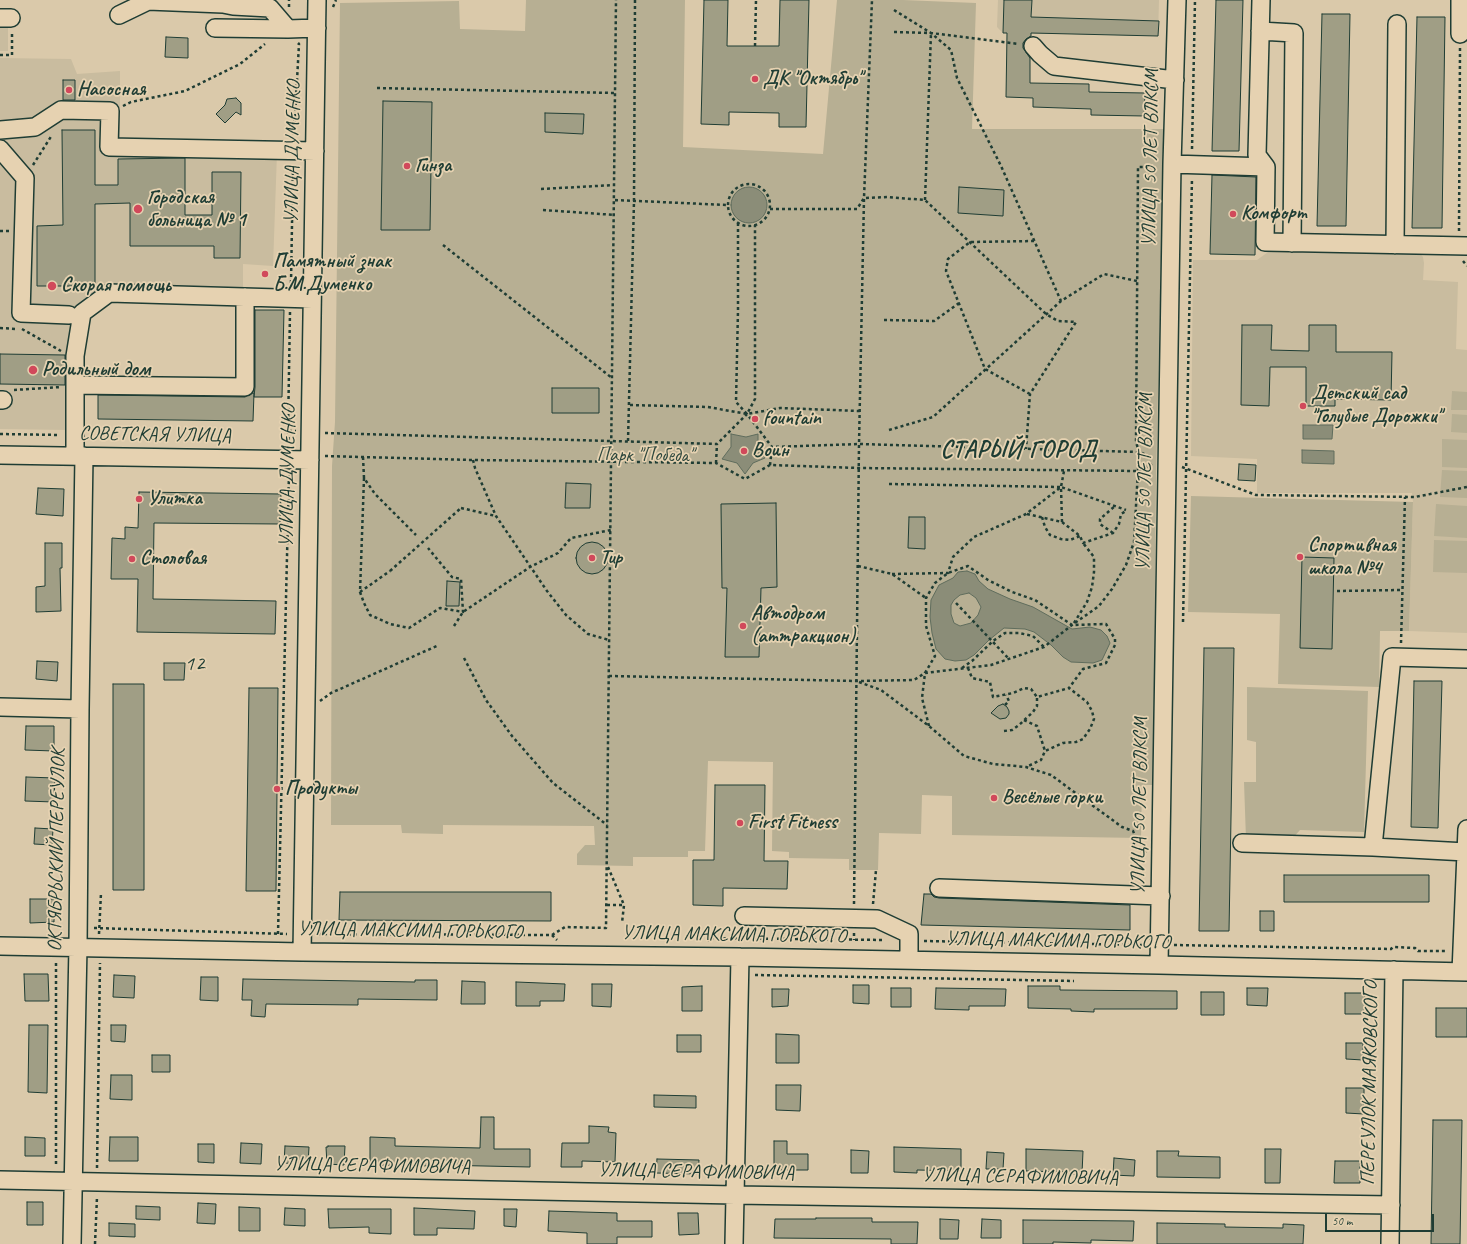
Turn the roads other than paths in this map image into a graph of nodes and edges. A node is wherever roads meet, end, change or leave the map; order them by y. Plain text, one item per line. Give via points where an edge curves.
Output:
1 (148, 0) edge
2 (317, 0) edge
3 (1177, 0) edge
4 (1261, 0) edge
5 (1460, 0) edge
6 (233, 3) edge
7 (119, 15) dead end
8 (1397, 24) dead end
9 (215, 28) dead end
10 (317, 28) junction
11 (288, 29) junction
12 (1260, 31) junction
13 (1460, 34) road end
14 (1033, 46) road end
15 (1175, 80) junction
16 (0, 130) edge
17 (0, 149) edge
18 (315, 150) junction
19 (1172, 164) junction
20 (1266, 167) junction
21 (1292, 243) junction
22 (1395, 245) junction
23 (1463, 246) edge
24 (245, 297) junction
25 (312, 299) junction
26 (69, 315) dead end
27 (71, 386) junction
28 (0, 455) edge
29 (80, 456) junction
30 (316, 458) junction
31 (1467, 659) edge
32 (0, 707) edge
33 (80, 709) junction
34 (1467, 829) edge
35 (1242, 843) dead end
36 (1373, 847) junction
37 (1466, 852) edge
38 (939, 888) dead end
39 (1161, 896) junction
40 (744, 916) dead end
41 (0, 946) edge
42 (302, 952) junction
43 (78, 953) junction
44 (740, 957) junction
45 (909, 960) junction
46 (1160, 965) junction
47 (1394, 970) junction
48 (1464, 972) edge
49 (0, 1180) edge
50 (64, 1182) junction
51 (735, 1195) junction
52 (1391, 1204) junction
53 (72, 1244) edge
54 (734, 1244) edge
55 (1390, 1244) edge

1 - 6 street
1 - 7 street
2 - 10 street, УЛИЦА ДУМЕНКО
3 - 15 street, УЛИЦА 50 ЛЕТ ВЛКСМ
4 - 12 street
5 - 13 street
6 - 11 street via 270,8
8 - 22 street
9 - 11 street
10 - 11 street
10 - 18 street, УЛИЦА ДУМЕНКО
12 - 20 street via 1257,155
12 - 21 street via 1294,33
14 - 15 street via 1054,66
15 - 19 street, УЛИЦА 50 ЛЕТ ВЛКСМ
16 - 18 street via 34,127 61,110 110,111 109,147
17 - 26 street via 25,178 21,313
18 - 25 street, УЛИЦА ДУМЕНКО
19 - 20 street
19 - 39 street, УЛИЦА 50 ЛЕТ ВЛКСМ via 1164,461
20 - 21 street via 1265,242
21 - 22 street
22 - 23 street
24 - 25 street, ОКТЯБРЬСКИЙ ПЕРЕУЛОК
24 - 27 street, ОКТЯБРЬСКИЙ ПЕРЕУЛОК via 109,293 82,313
24 - 27 street via 245,387
25 - 30 street, УЛИЦА ДУМЕНКО via 310,432
27 - 29 street, ОКТЯБРЬСКИЙ ПЕРЕУЛОК via 75,435
28 - 29 street, СОВЕТСКАЯ УЛИЦА
29 - 30 street, СОВЕТСКАЯ УЛИЦА via 289,460
29 - 33 street, ОКТЯБРЬСКИЙ ПЕРЕУЛОК
30 - 42 street, УЛИЦА ДУМЕНКО
31 - 36 street via 1392,657
32 - 33 street
33 - 43 street, ОКТЯБРЬСКИЙ ПЕРЕУЛОК
34 - 37 street
35 - 36 street
36 - 37 street
37 - 48 street via 1462,951
38 - 39 street
39 - 46 street, УЛИЦА 50 ЛЕТ ВЛКСМ
40 - 45 street via 877,919 909,934
41 - 43 street, УЛИЦА МАКСИМА ГОРЬКОГО
42 - 43 street, УЛИЦА МАКСИМА ГОРЬКОГО via 99,947
42 - 44 street, УЛИЦА МАКСИМА ГОРЬКОГО
43 - 50 street, ОКТЯБРЬСКИЙ ПЕРЕУЛОК
44 - 45 street, УЛИЦА МАКСИМА ГОРЬКОГО
44 - 51 street
45 - 46 street, УЛИЦА МАКСИМА ГОРЬКОГО
46 - 47 street, УЛИЦА МАКСИМА ГОРЬКОГО
47 - 48 street, УЛИЦА МАКСИМА ГОРЬКОГО
47 - 52 street, ПЕРЕУЛОК МАЯКОВСКОГО
49 - 50 street, УЛИЦА СЕРАФИМОВИЧА
50 - 51 street, УЛИЦА СЕРАФИМОВИЧА
50 - 53 street, ОКТЯБРЬСКИЙ ПЕРЕУЛОК
51 - 52 street, УЛИЦА СЕРАФИМОВИЧА
51 - 54 street
52 - 55 street, ПЕРЕУЛОК МАЯКОВСКОГО

